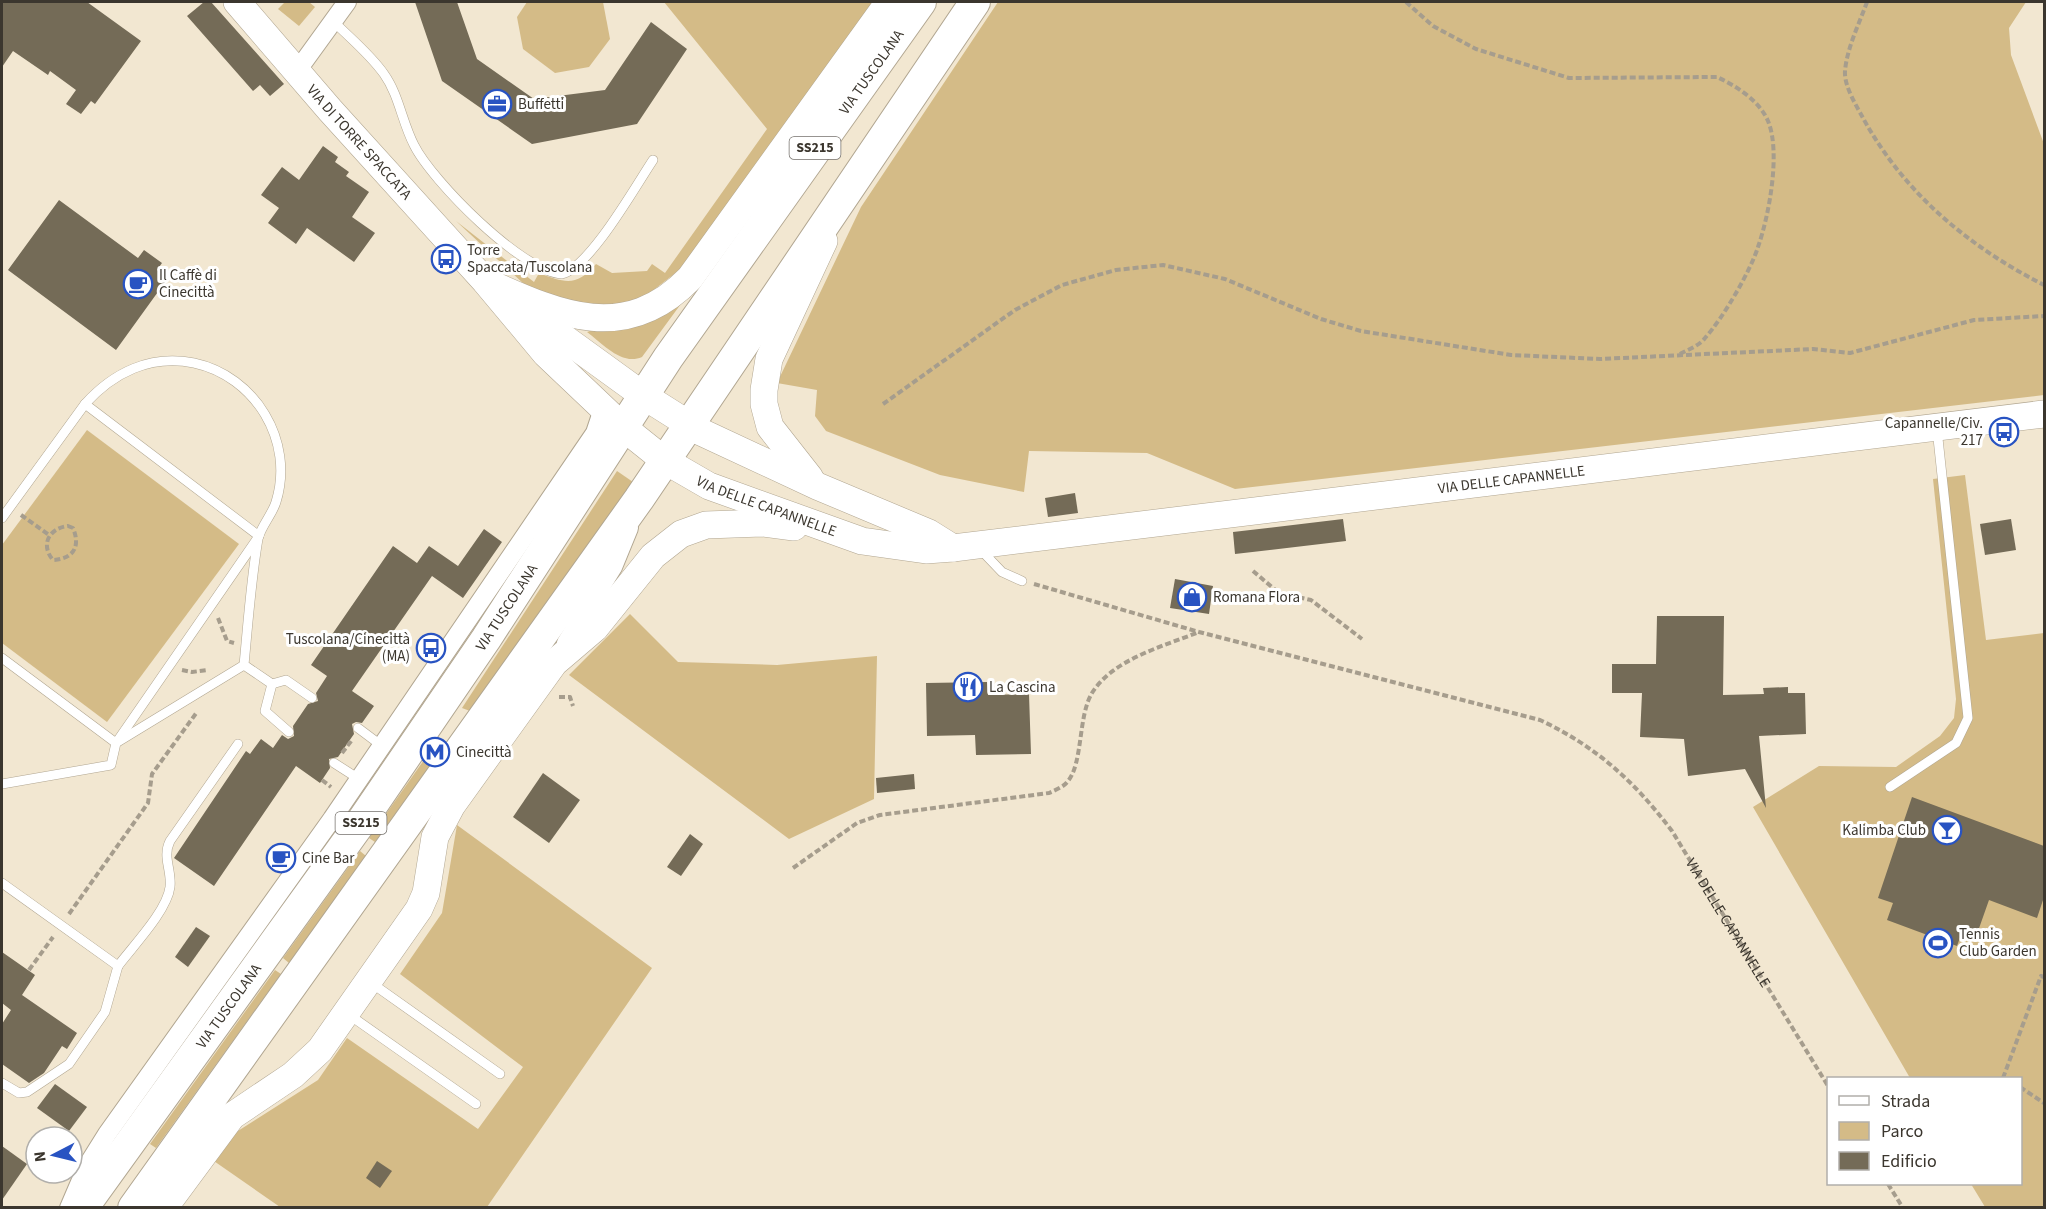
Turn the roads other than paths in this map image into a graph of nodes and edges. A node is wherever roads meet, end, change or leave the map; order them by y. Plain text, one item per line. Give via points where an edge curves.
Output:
1 (889, 2) edge
2 (921, 2) edge
3 (975, 2) edge
4 (248, 6) edge
5 (339, 8) edge
6 (297, 71) junction
7 (652, 160) dead end
8 (846, 192) junction
9 (485, 281) junction
10 (644, 396) junction
11 (85, 404) junction
12 (2044, 414) edge
13 (613, 418) junction
14 (689, 425) junction
15 (1937, 429) junction
16 (589, 442) junction
17 (664, 460) junction
18 (817, 486) junction
19 (639, 499) junction
20 (2, 518) edge
21 (259, 536) junction
22 (862, 541) junction
23 (964, 547) junction
24 (1022, 580) road end
25 (2, 658) edge
26 (554, 663) junction
27 (244, 665) junction
28 (272, 684) junction
29 (312, 698) dead end
30 (359, 729) road end
31 (289, 732) dead end
32 (116, 743) junction
33 (238, 744) dead end
34 (382, 746) junction
35 (334, 764) road end
36 (359, 779) junction
37 (2, 784) edge
38 (1890, 787) dead end
39 (2, 883) edge
40 (118, 966) junction
41 (369, 981) junction
42 (346, 1013) junction
43 (500, 1074) dead end
44 (2, 1083) edge
45 (476, 1104) dead end
46 (69, 1208) edge
47 (83, 1208) edge
48 (134, 1208) edge
49 (164, 1208) edge

1 - 9 street, VIA TUSCOLANA via 690,278 672,295 635,312 588,318 546,308
2 - 10 main road, VIA TUSCOLANA / SS215
3 - 8 main road, SS215
4 - 6 street, VIA DI TORRE SPACCATA
5 - 6 street
5 - 7 lane via 384,74 413,144 434,176 479,222 544,270 562,274 577,266
6 - 9 street, VIA DI TORRE SPACCATA
8 - 14 main road, SS215
8 - 18 street via 769,359 764,380 764,404 770,427
9 - 10 street, VIA DI TORRE SPACCATA
9 - 13 street, VIA DI TORRE SPACCATA via 546,354
10 - 13 main road, VIA TUSCOLANA / SS215
10 - 14 street
11 - 20 lane
11 - 21 lane
11 - 21 lane via 112,378 138,366 166,361 204,365 237,383 263,410 278,445 280,483 276,502
12 - 15 street, VIA DELLE CAPANNELLE
13 - 16 street
13 - 16 street, VIA TUSCOLANA via 598,428
13 - 17 street, VIA DELLE CAPANNELLE
13 - 47 main road, VIA TUSCOLANA / SS215 via 486,639 358,825
14 - 17 main road, SS215
14 - 18 street
15 - 23 street, VIA DELLE CAPANNELLE
15 - 38 lane via 1968,718 1956,743
16 - 34 street, VIA TUSCOLANA
17 - 19 main road, SS215
17 - 22 street, VIA DELLE CAPANNELLE via 709,486
18 - 23 street
19 - 26 street via 613,567
19 - 48 main road, SS215
21 - 27 lane
21 - 32 lane
22 - 23 street, VIA DELLE CAPANNELLE via 926,550
22 - 26 street via 762,523 717,524 688,531 653,556 595,628
23 - 24 lane
25 - 32 lane via 22,679
26 - 41 street via 440,824 432,845 422,902
27 - 28 lane
27 - 32 lane
28 - 29 lane via 286,680
28 - 31 lane via 265,711
30 - 34 lane
32 - 37 lane via 111,765
33 - 40 lane via 170,841 166,855 169,893
34 - 36 street, VIA TUSCOLANA
35 - 36 lane
36 - 46 street, VIA TUSCOLANA via 107,1134 87,1166
39 - 40 lane
40 - 44 lane via 102,1019 69,1064 27,1092 19,1093
41 - 42 street
41 - 43 lane
42 - 45 lane
42 - 49 street via 304,1066 232,1116

